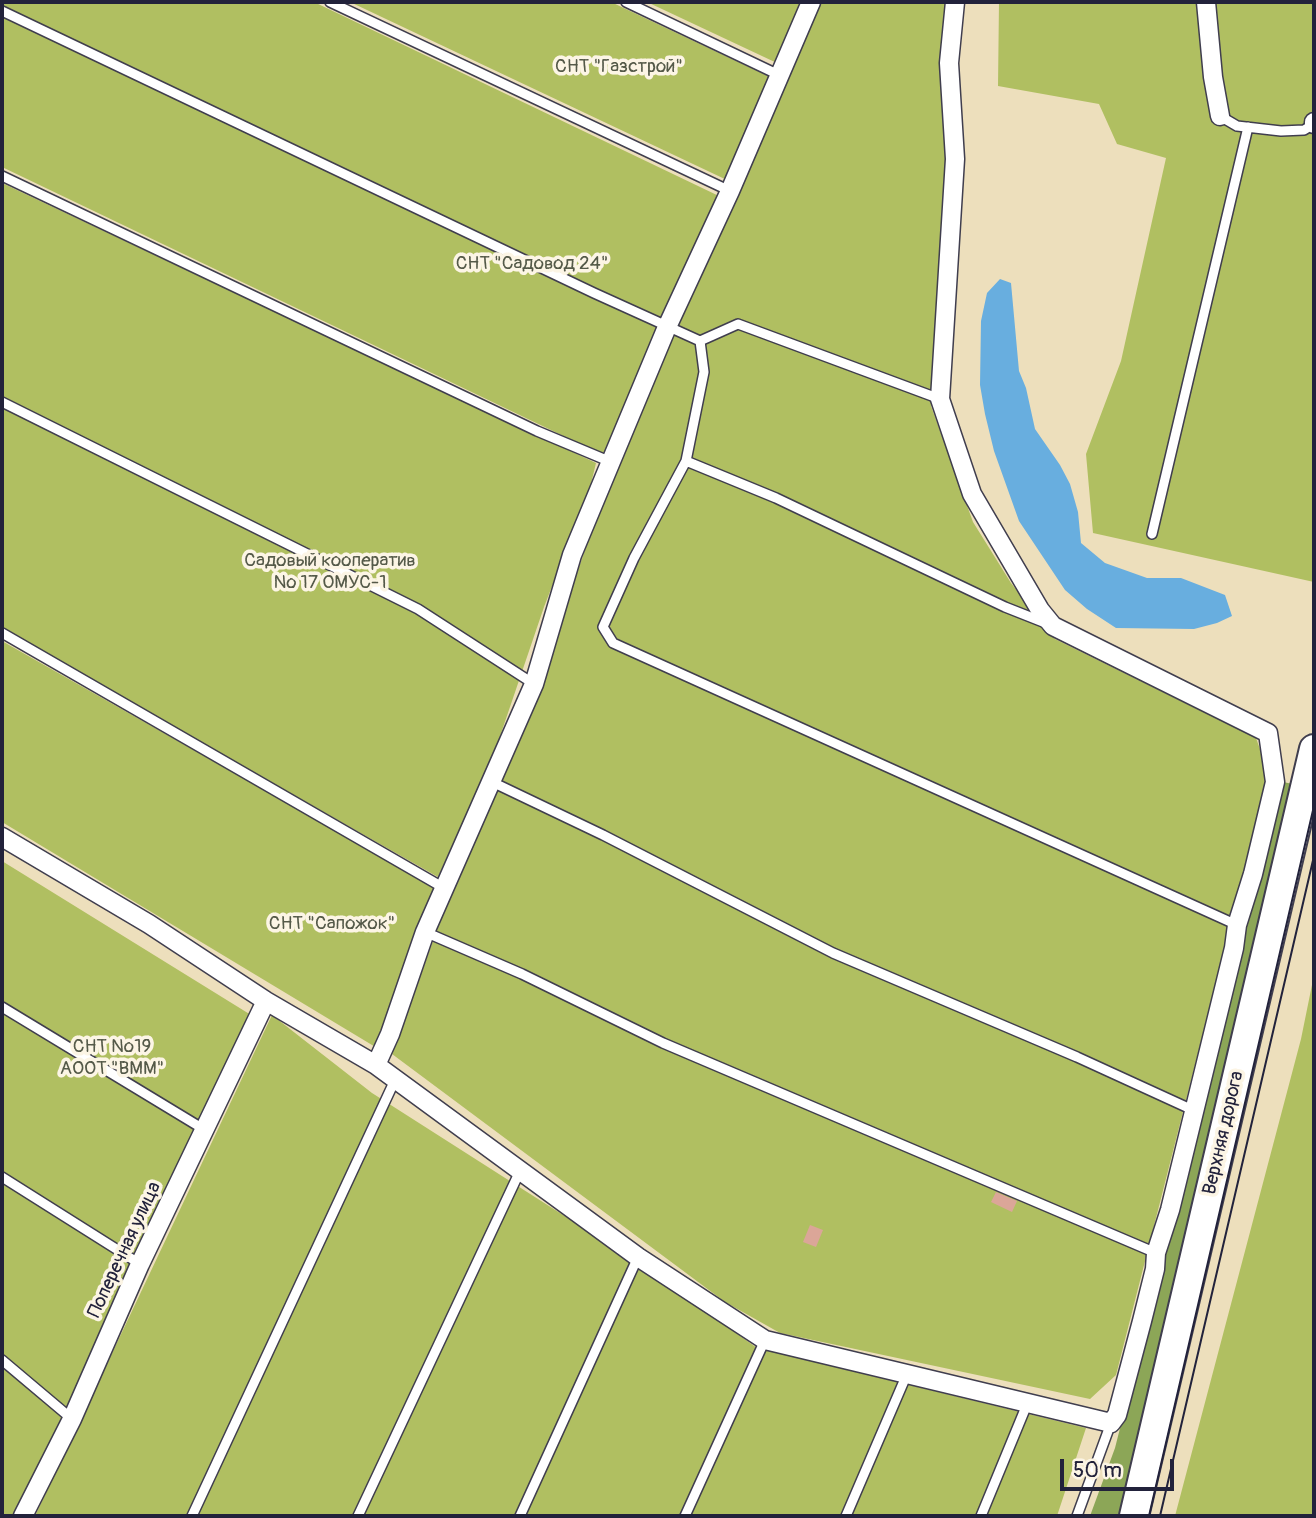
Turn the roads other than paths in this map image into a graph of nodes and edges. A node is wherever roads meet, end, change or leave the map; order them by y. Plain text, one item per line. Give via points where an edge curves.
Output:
1 (330, 2) edge
2 (626, 2) edge
3 (811, 2) edge
4 (955, 2) edge
5 (1206, 2) edge
6 (2, 11) edge
7 (779, 75) junction
8 (1220, 116) joint
9 (1314, 123) edge
10 (1248, 127) junction
11 (2, 176) edge
12 (730, 191) junction
13 (667, 327) junction
14 (700, 341) junction
15 (940, 399) junction
16 (2, 402) edge
17 (686, 461) junction
18 (611, 462) junction
19 (1152, 534) dead end
20 (1053, 626) junction
21 (2, 634) edge
22 (534, 684) junction
23 (1314, 749) edge
24 (490, 781) junction
25 (2, 837) edge
26 (444, 888) junction
27 (1237, 925) junction
28 (425, 932) junction
29 (266, 1001) junction
30 (2, 1007) edge
31 (376, 1065) junction
32 (395, 1080) junction
33 (1195, 1111) junction
34 (205, 1130) junction
35 (520, 1171) junction
36 (2, 1177) edge
37 (1156, 1253) junction
38 (638, 1256) junction
39 (140, 1264) junction
40 (765, 1340) junction
41 (2, 1360) edge
42 (907, 1374) junction
43 (1028, 1402) junction
44 (72, 1419) junction
45 (1111, 1423) junction
46 (23, 1516) edge
47 (192, 1516) edge
48 (358, 1516) edge
49 (520, 1516) edge
50 (685, 1516) edge
51 (846, 1516) edge
52 (981, 1516) edge
53 (1077, 1516) edge
54 (1134, 1516) edge

1 - 12 lane
2 - 7 lane
3 - 7 street
4 - 15 street via 949,63 955,159
5 - 8 street
6 - 13 lane
7 - 12 street
8 - 10 lane
9 - 10 lane via 1304,130
10 - 19 lane
11 - 18 lane
12 - 13 street
13 - 14 lane
13 - 18 street
14 - 15 lane via 738,324
14 - 17 lane via 704,372
15 - 20 street via 972,494
16 - 22 lane via 418,609
17 - 20 lane
17 - 27 lane via 603,627 613,643
18 - 22 street via 572,555
20 - 27 street via 1268,733 1275,782
21 - 26 lane
22 - 24 street
23 - 54 main road, Верхняя дорога
24 - 26 street
24 - 33 lane via 833,953
25 - 29 street via 149,924
26 - 28 street
27 - 33 street
28 - 31 street
28 - 37 lane via 663,1043
29 - 31 street
29 - 34 street, Поперечная улица
30 - 34 lane
31 - 32 street
32 - 35 street
32 - 47 lane
33 - 37 street
34 - 39 street, Поперечная улица
35 - 38 street
35 - 48 lane
36 - 39 lane
37 - 45 street via 1142,1321
38 - 40 street
38 - 49 lane
39 - 44 street, Поперечная улица
40 - 42 street
40 - 50 lane
41 - 44 lane
42 - 43 street
42 - 51 lane
43 - 45 street
43 - 52 lane
44 - 46 street, Поперечная улица
45 - 53 lane

